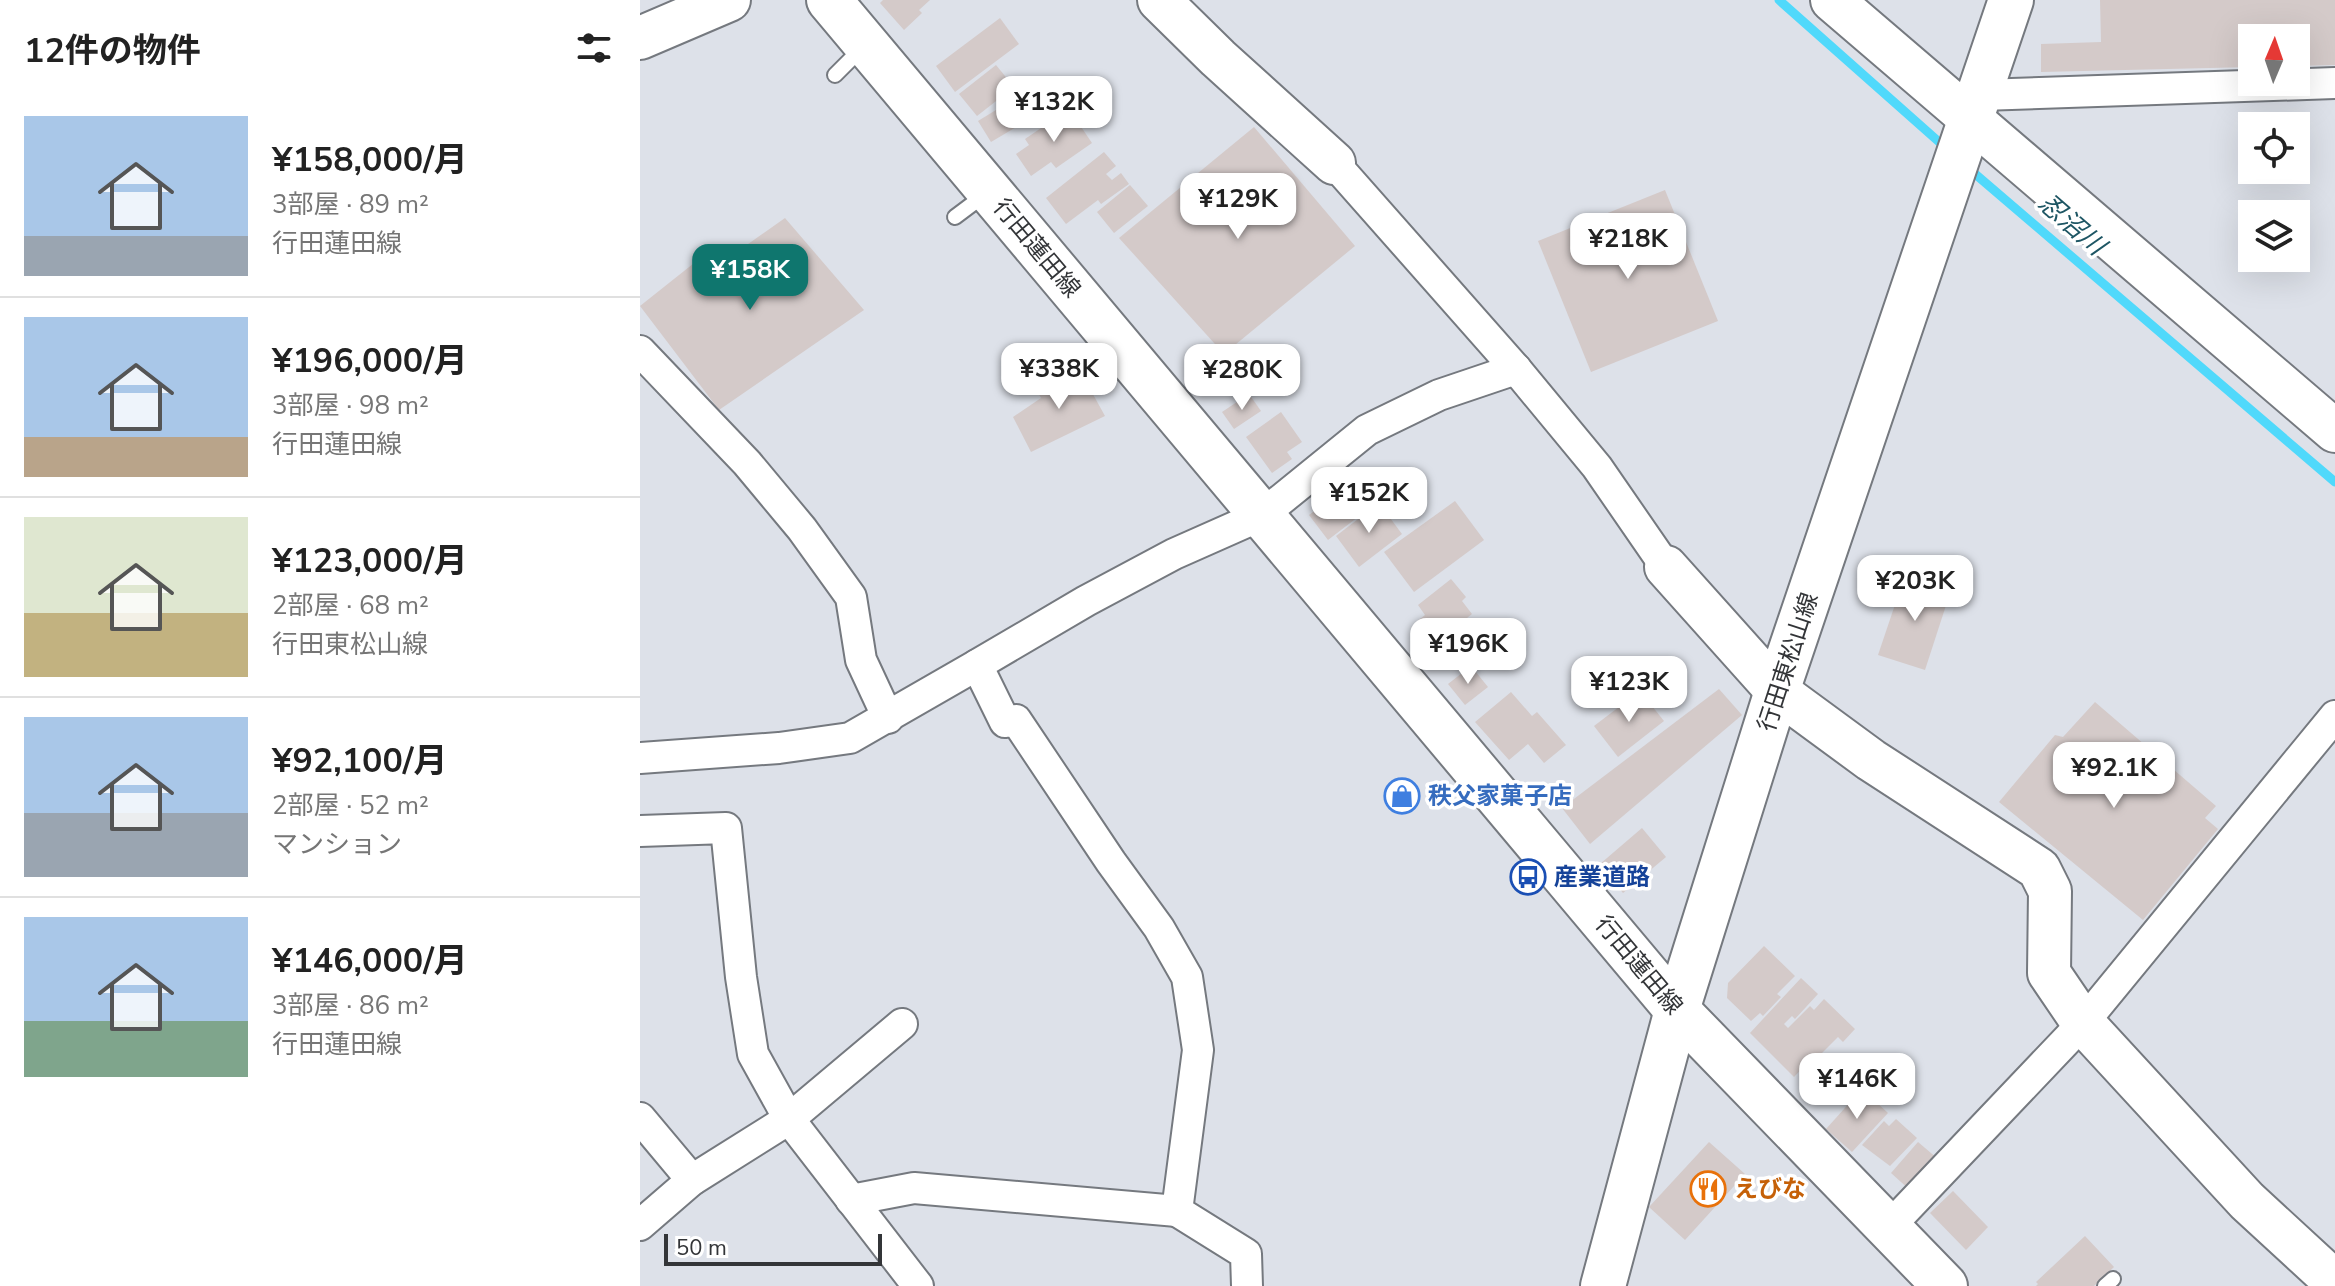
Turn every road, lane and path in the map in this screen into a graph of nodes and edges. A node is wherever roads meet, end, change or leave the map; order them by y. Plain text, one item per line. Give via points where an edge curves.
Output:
1 (729, 0) edge
2 (829, 0) edge
3 (1159, 0) edge
4 (1832, 0) edge
5 (2011, 0) edge
6 (640, 38) edge
7 (865, 45) junction
8 (835, 75) dead end
9 (2335, 83) edge
10 (1976, 107) junction
11 (1334, 163) joint
12 (640, 351) edge
13 (1516, 369) junction
14 (2335, 431) edge
15 (1262, 515) junction
16 (1666, 567) joint
17 (977, 665) junction
18 (1777, 691) junction
19 (2335, 716) edge
20 (888, 718) junction
21 (640, 758) edge
22 (640, 831) edge
23 (1677, 1010) junction
24 (2083, 1023) junction
25 (902, 1024) dead end
26 (640, 1118) edge
27 (789, 1119) junction
28 (692, 1180) junction
29 (851, 1200) junction
30 (1177, 1211) junction
31 (640, 1225) edge
32 (1889, 1227) junction
33 (2335, 1282) edge
34 (918, 1286) edge
35 (1247, 1286) edge
36 (1603, 1286) edge
37 (1945, 1286) edge

1 - 6 street
2 - 7 main road, 行田蓮田線
3 - 11 street
4 - 10 street
5 - 10 main road, 行田東松山線
7 - 8 lane
7 - 15 main road, 行田蓮田線 via 972,204
9 - 10 street
10 - 14 street
10 - 18 main road, 行田東松山線
11 - 13 street
12 - 20 street via 747,463 851,597 861,660
13 - 15 street via 1439,395 1367,430
13 - 16 street via 1597,467
15 - 17 street via 1161,560
15 - 23 main road, 行田蓮田線
16 - 18 street
17 - 20 street
17 - 30 street via 1005,722 1016,720 1187,977 1198,1050
18 - 23 main road, 行田東松山線
18 - 24 street via 1871,760 2039,869 2050,891 2049,973
19 - 24 street
20 - 21 street via 850,738
22 - 27 street via 726,828 753,1054
23 - 32 main road, 行田蓮田線
23 - 36 main road, 行田東松山線
24 - 32 street
24 - 33 street via 2247,1201
25 - 27 street
26 - 28 street
27 - 28 street
27 - 29 street
28 - 31 street
29 - 30 street via 914,1188
29 - 34 street
30 - 35 street via 1246,1254
32 - 37 main road, 行田蓮田線

